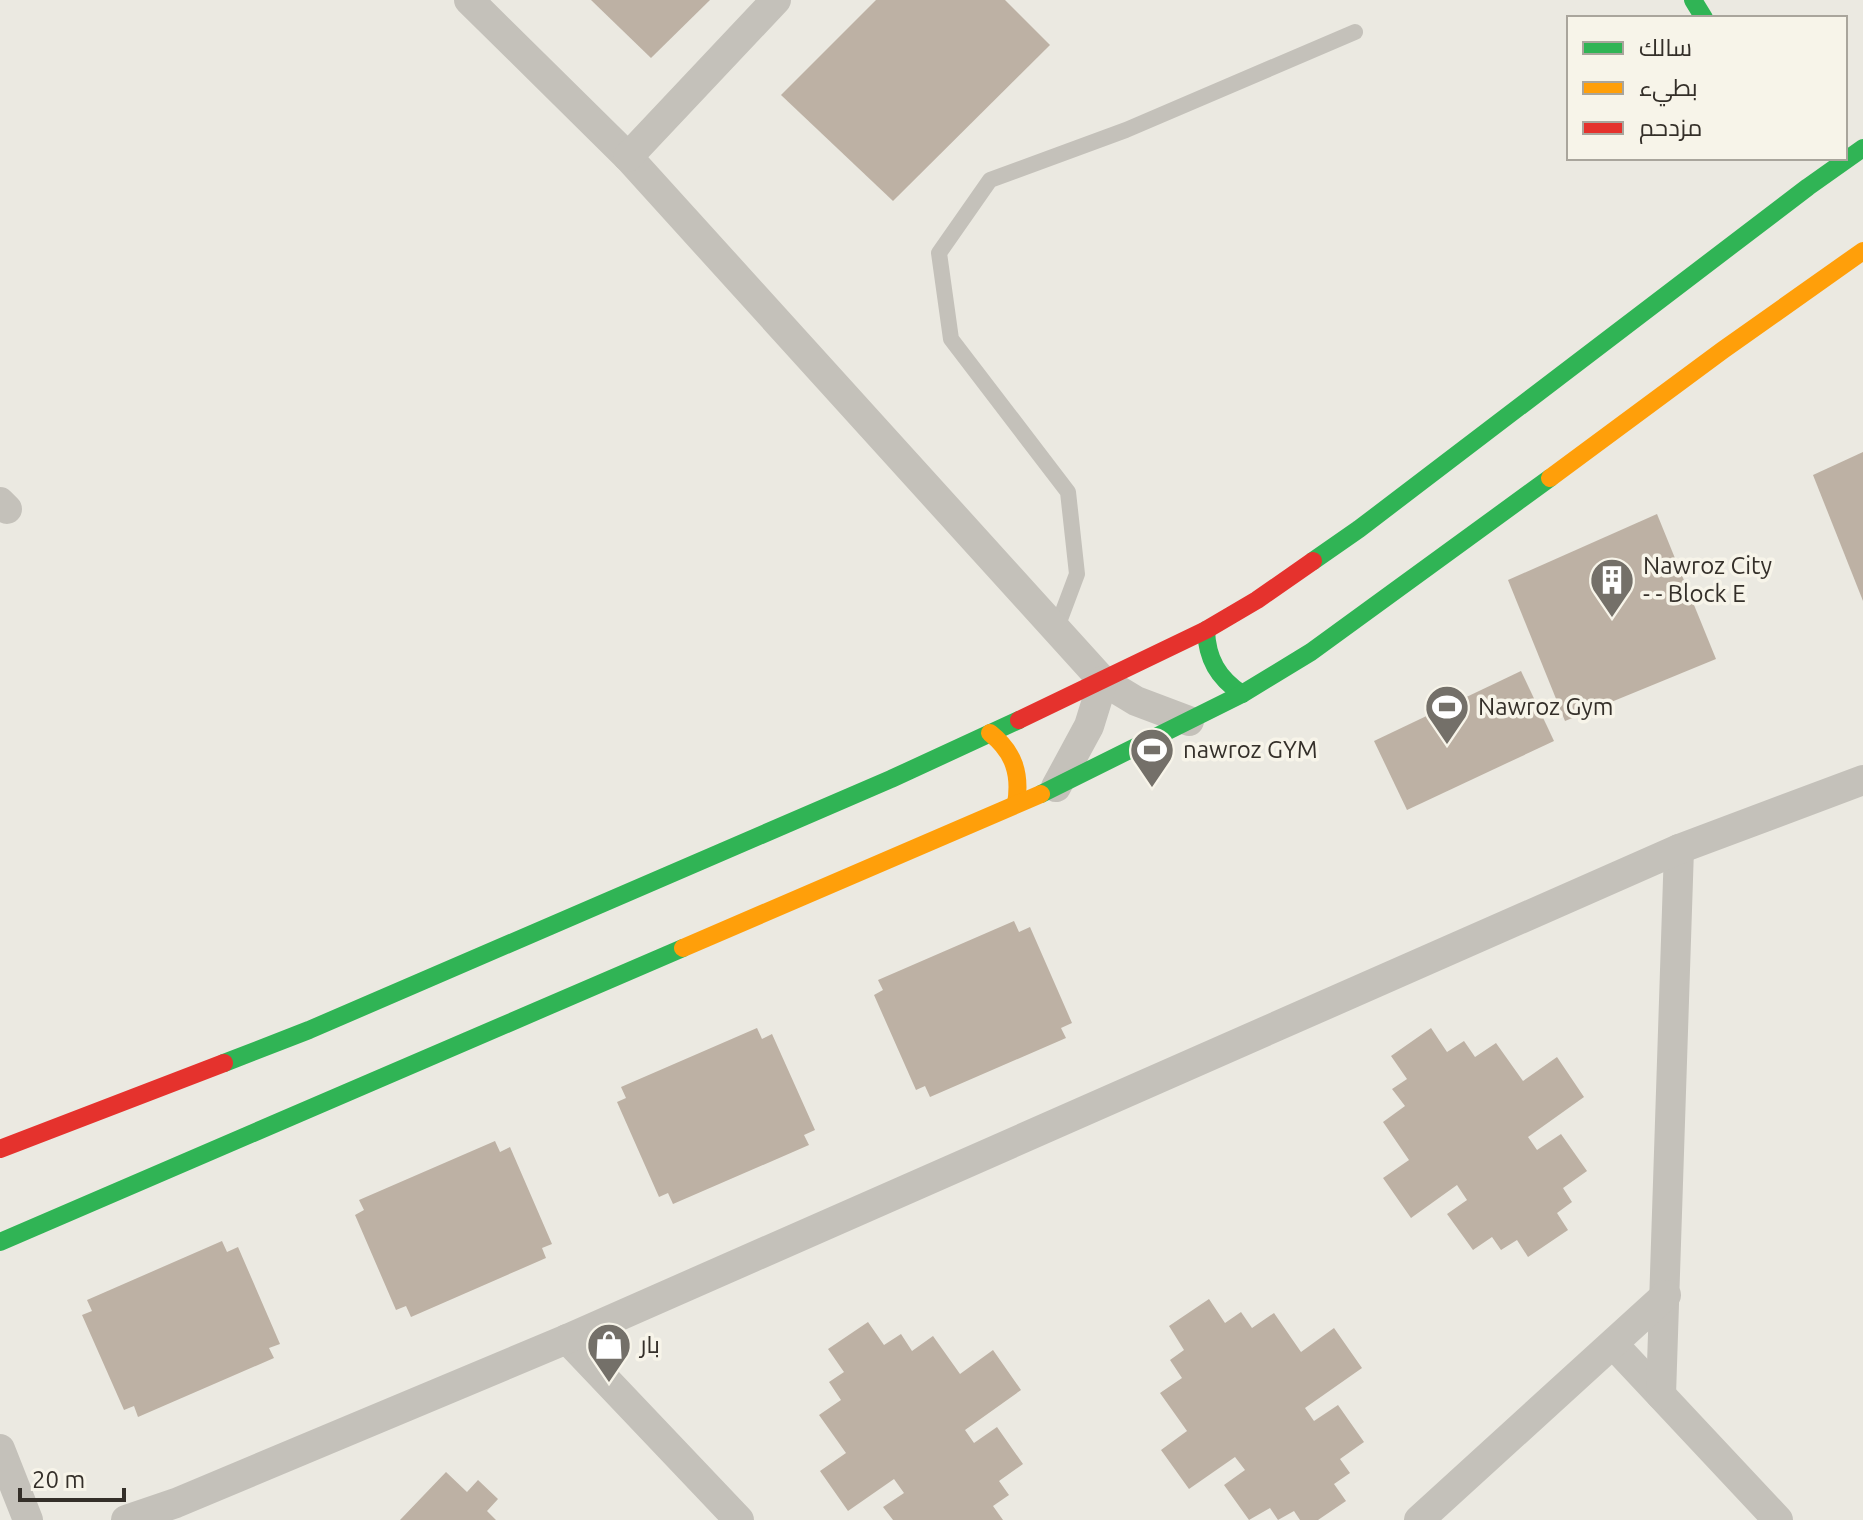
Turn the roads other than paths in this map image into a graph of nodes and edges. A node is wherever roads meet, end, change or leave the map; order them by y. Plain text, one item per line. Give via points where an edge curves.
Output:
1 (469, 0) edge
2 (776, 0) edge
3 (1355, 32) dead end
4 (628, 157) junction
5 (1846, 160) edge
6 (1796, 168) dead end
7 (1808, 187) junction
8 (1863, 251) edge
9 (1056, 630) junction
10 (1206, 630) junction
11 (1103, 681) junction
12 (1242, 694) junction
13 (1189, 721) junction
14 (990, 733) junction
15 (1863, 780) edge
16 (1056, 787) junction
17 (1016, 804) junction
18 (1679, 849) junction
19 (0, 1149) edge
20 (0, 1242) edge
21 (1666, 1295) junction
22 (567, 1339) junction
23 (1613, 1344) junction
24 (1661, 1395) junction
25 (0, 1449) edge
26 (182, 1512) edge
27 (28, 1520) edge
28 (126, 1520) edge
29 (739, 1520) edge
30 (1419, 1520) edge
31 (1778, 1520) edge

1 - 4 street
2 - 4 street
3 - 9 lane via 1126,130 990,180 939,253 951,339 1068,492 1077,574
4 - 9 street
5 - 7 main road
6 - 7 main road
7 - 10 main road via 1359,529
8 - 12 main road via 1391,596
9 - 11 street
10 - 11 main road
10 - 12 main road via 1213,667
11 - 13 street via 1136,701
11 - 14 main road
11 - 16 street via 1089,726
12 - 13 main road
13 - 16 main road
14 - 17 main road via 1016,763
14 - 19 main road via 309,1030
15 - 18 street
16 - 17 main road
17 - 20 main road
18 - 21 street
18 - 22 street
21 - 23 street
21 - 24 street
22 - 26 street
22 - 29 street
23 - 24 street
23 - 30 street
24 - 31 street
25 - 27 street
26 - 28 street

